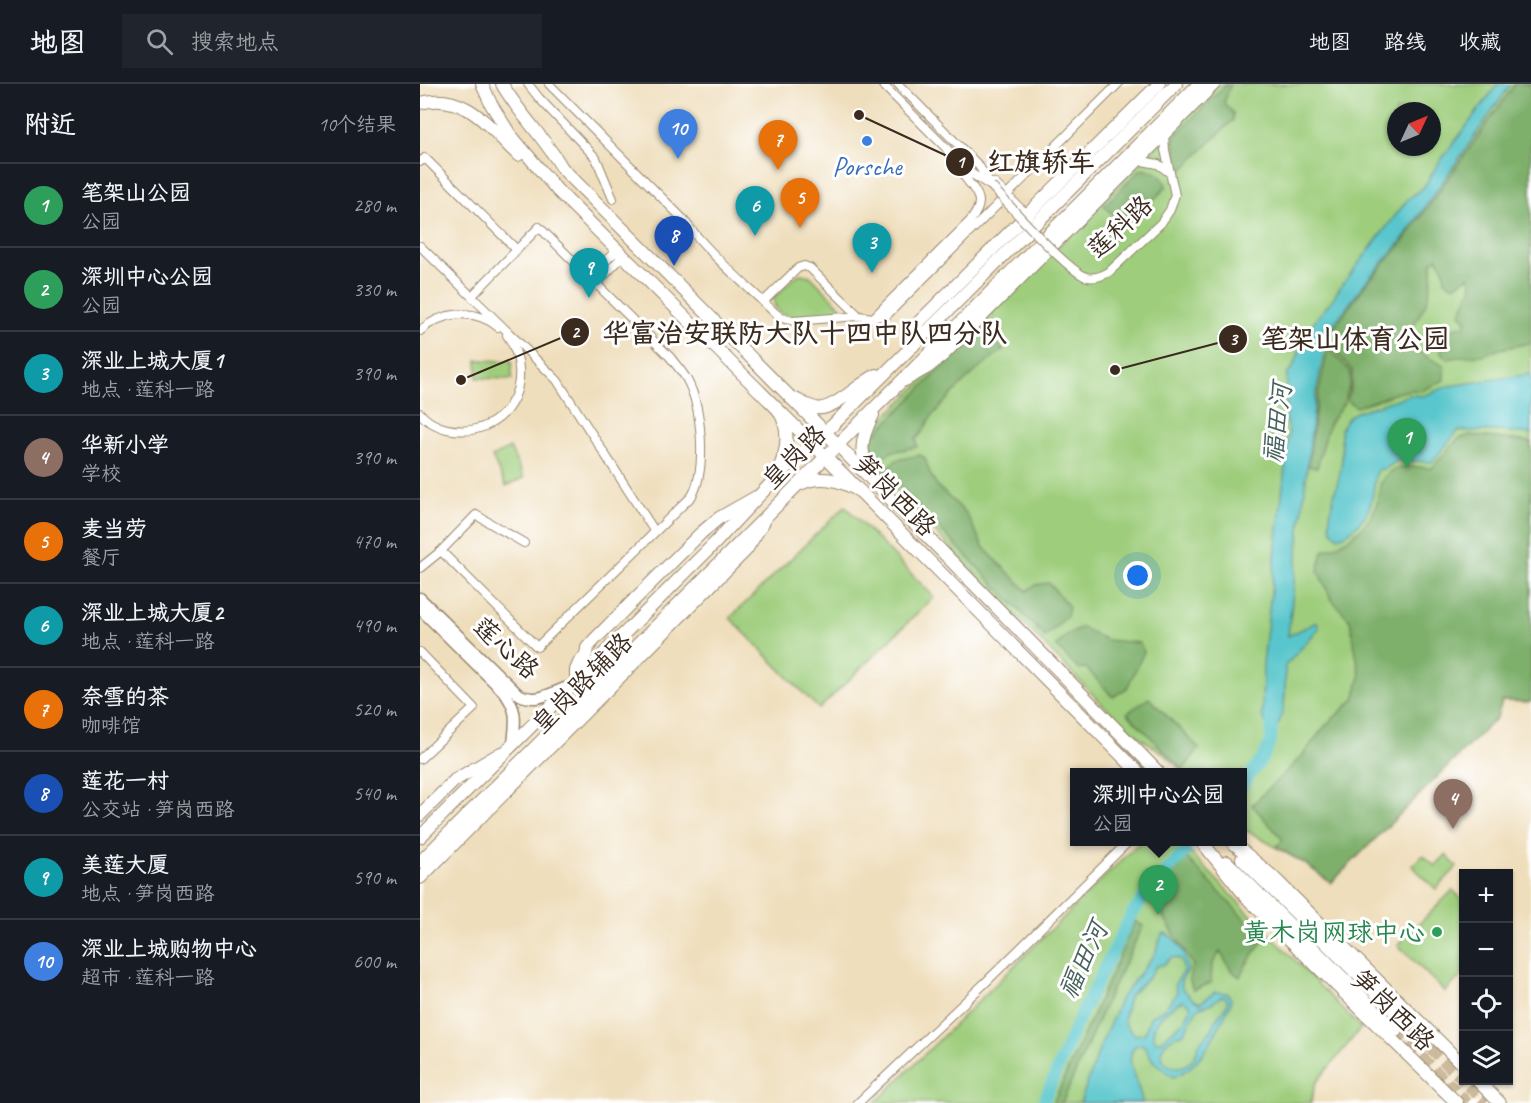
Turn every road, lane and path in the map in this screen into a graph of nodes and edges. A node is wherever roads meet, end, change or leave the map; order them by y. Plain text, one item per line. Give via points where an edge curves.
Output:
1 (482, 84) edge
2 (503, 84) edge
3 (528, 84) edge
4 (549, 84) edge
5 (882, 84) edge
6 (898, 84) edge
7 (1118, 84) edge
8 (1159, 84) edge
9 (1176, 84) edge
10 (1199, 84) edge
11 (1214, 84) edge
12 (420, 104) edge
13 (1164, 132) junction
14 (946, 148) junction
15 (1137, 160) junction
16 (420, 162) edge
17 (1170, 174) junction
18 (991, 186) junction
19 (557, 190) junction
20 (614, 199) dead end
21 (1001, 201) junction
22 (1050, 209) junction
23 (1028, 214) junction
24 (1018, 223) junction
25 (420, 246) edge
26 (1012, 247) junction
27 (517, 250) junction
28 (620, 253) junction
29 (589, 277) junction
30 (596, 284) junction
31 (472, 296) junction
32 (763, 302) junction
33 (859, 316) junction
34 (873, 318) junction
35 (420, 331) edge
36 (913, 346) junction
37 (887, 371) junction
38 (901, 382) junction
39 (790, 397) junction
40 (879, 404) junction
41 (779, 411) junction
42 (420, 413) edge
43 (825, 432) junction
44 (811, 443) junction
45 (838, 445) junction
46 (826, 457) junction
47 (774, 480) junction
48 (873, 481) junction
49 (796, 486) junction
50 (861, 492) junction
51 (769, 514) junction
52 (655, 532) junction
53 (524, 543) dead end
54 (441, 551) junction
55 (420, 568) edge
56 (420, 598) edge
57 (420, 609) edge
58 (420, 652) edge
59 (573, 684) junction
60 (510, 747) junction
61 (420, 759) edge
62 (1134, 768) edge
63 (1154, 768) edge
64 (420, 815) edge
65 (420, 837) edge
66 (1124, 846) edge
67 (1207, 846) edge
68 (1209, 846) edge
69 (1228, 846) edge
70 (1237, 846) edge
71 (420, 862) edge
72 (420, 878) edge
73 (1260, 887) junction
74 (1405, 1022) tunnel mouth
75 (1396, 1031) tunnel mouth
76 (1459, 1061) edge
77 (1483, 1085) edge
78 (858, 1103) edge
79 (1457, 1103) edge
80 (1500, 1103) edge

1 - 19 main road, 笋岗西路 via 509,133
2 - 39 main road, 笋岗西路 via 561,168
3 - 20 street via 596,158
4 - 32 street via 711,254
5 - 14 street, 莲科路
6 - 18 street, 莲科路 via 979,166
7 - 21 street
8 - 23 main road
9 - 22 main road, 皇岗路
10 - 38 main road, 皇岗路
11 - 13 main road
12 - 19 main road via 446,100 462,105
13 - 15 main road
13 - 17 street, 莲科路
14 - 18 street, 莲科路 via 972,174
14 - 34 street via 977,194 979,207 970,221
15 - 17 street, 莲科路 via 1158,164
15 - 38 main road via 943,355
16 - 27 street via 424,158
17 - 18 street, 莲科路, bridge via 1175,195 1167,215 1115,267 1094,278 1070,267
18 - 21 street, 莲科路
19 - 28 main road, 笋岗西路
21 - 23 street, 莲科路
21 - 24 street, 莲科路
21 - 34 street via 891,311
22 - 23 street via 1041,215
22 - 26 main road, 皇岗路
23 - 24 main road
24 - 26 street
24 - 36 main road via 917,325
25 - 31 street
26 - 36 main road, 皇岗路
27 - 29 street via 539,227
27 - 31 street
28 - 29 street
28 - 30 street
28 - 41 main road, 笋岗西路
29 - 30 street
30 - 52 street via 669,357 687,379 694,401 700,435 697,487
31 - 52 street via 557,380
32 - 33 street via 790,321
32 - 33 street via 798,268 808,266
33 - 34 street
35 - 42 street via 438,319 456,314 475,315 493,323 507,336 517,352 521,371 518,390 509,407 496,421 478,429 440,427
36 - 37 main road, 皇岗路
37 - 39 main road via 858,385 829,408 813,408
37 - 43 main road, 皇岗路
38 - 40 main road, 皇岗路
39 - 43 main road, 笋岗西路
40 - 45 main road, 皇岗路
40 - 48 main road via 862,447
41 - 44 main road, 笋岗西路
41 - 47 main road via 786,427 786,442
43 - 44 main road, 皇岗路
43 - 45 main road, 笋岗西路
44 - 46 main road, 笋岗西路
44 - 47 main road, 皇岗路
45 - 46 main road, 皇岗路
45 - 48 main road, 笋岗西路
46 - 49 main road, 皇岗路
46 - 50 main road, 笋岗西路
47 - 59 main road, 皇岗路
48 - 63 main road, 笋岗西路
49 - 50 main road via 826,479
49 - 51 main road, 皇岗路
50 - 62 main road, 笋岗西路
51 - 71 main road, 皇岗路
51 - 72 main road, 皇岗路辅路 via 746,550
52 - 54 street via 537,647
53 - 54 street via 476,515
54 - 55 street
56 - 59 main road, 莲心路 via 518,694 539,699
57 - 60 main road, 莲心路 via 513,705
58 - 61 street via 474,708
59 - 60 main road, 皇岗路
60 - 64 main road, 皇岗路辅路 via 455,780
60 - 65 main road, 皇岗路
66 - 78 street
67 - 79 main road, 笋岗西路 via 1248,899
68 - 73 main road, 笋岗西路
69 - 73 main road
70 - 76 main road, 笋岗西路
73 - 74 main road
73 - 75 main road
77 - 80 main road

